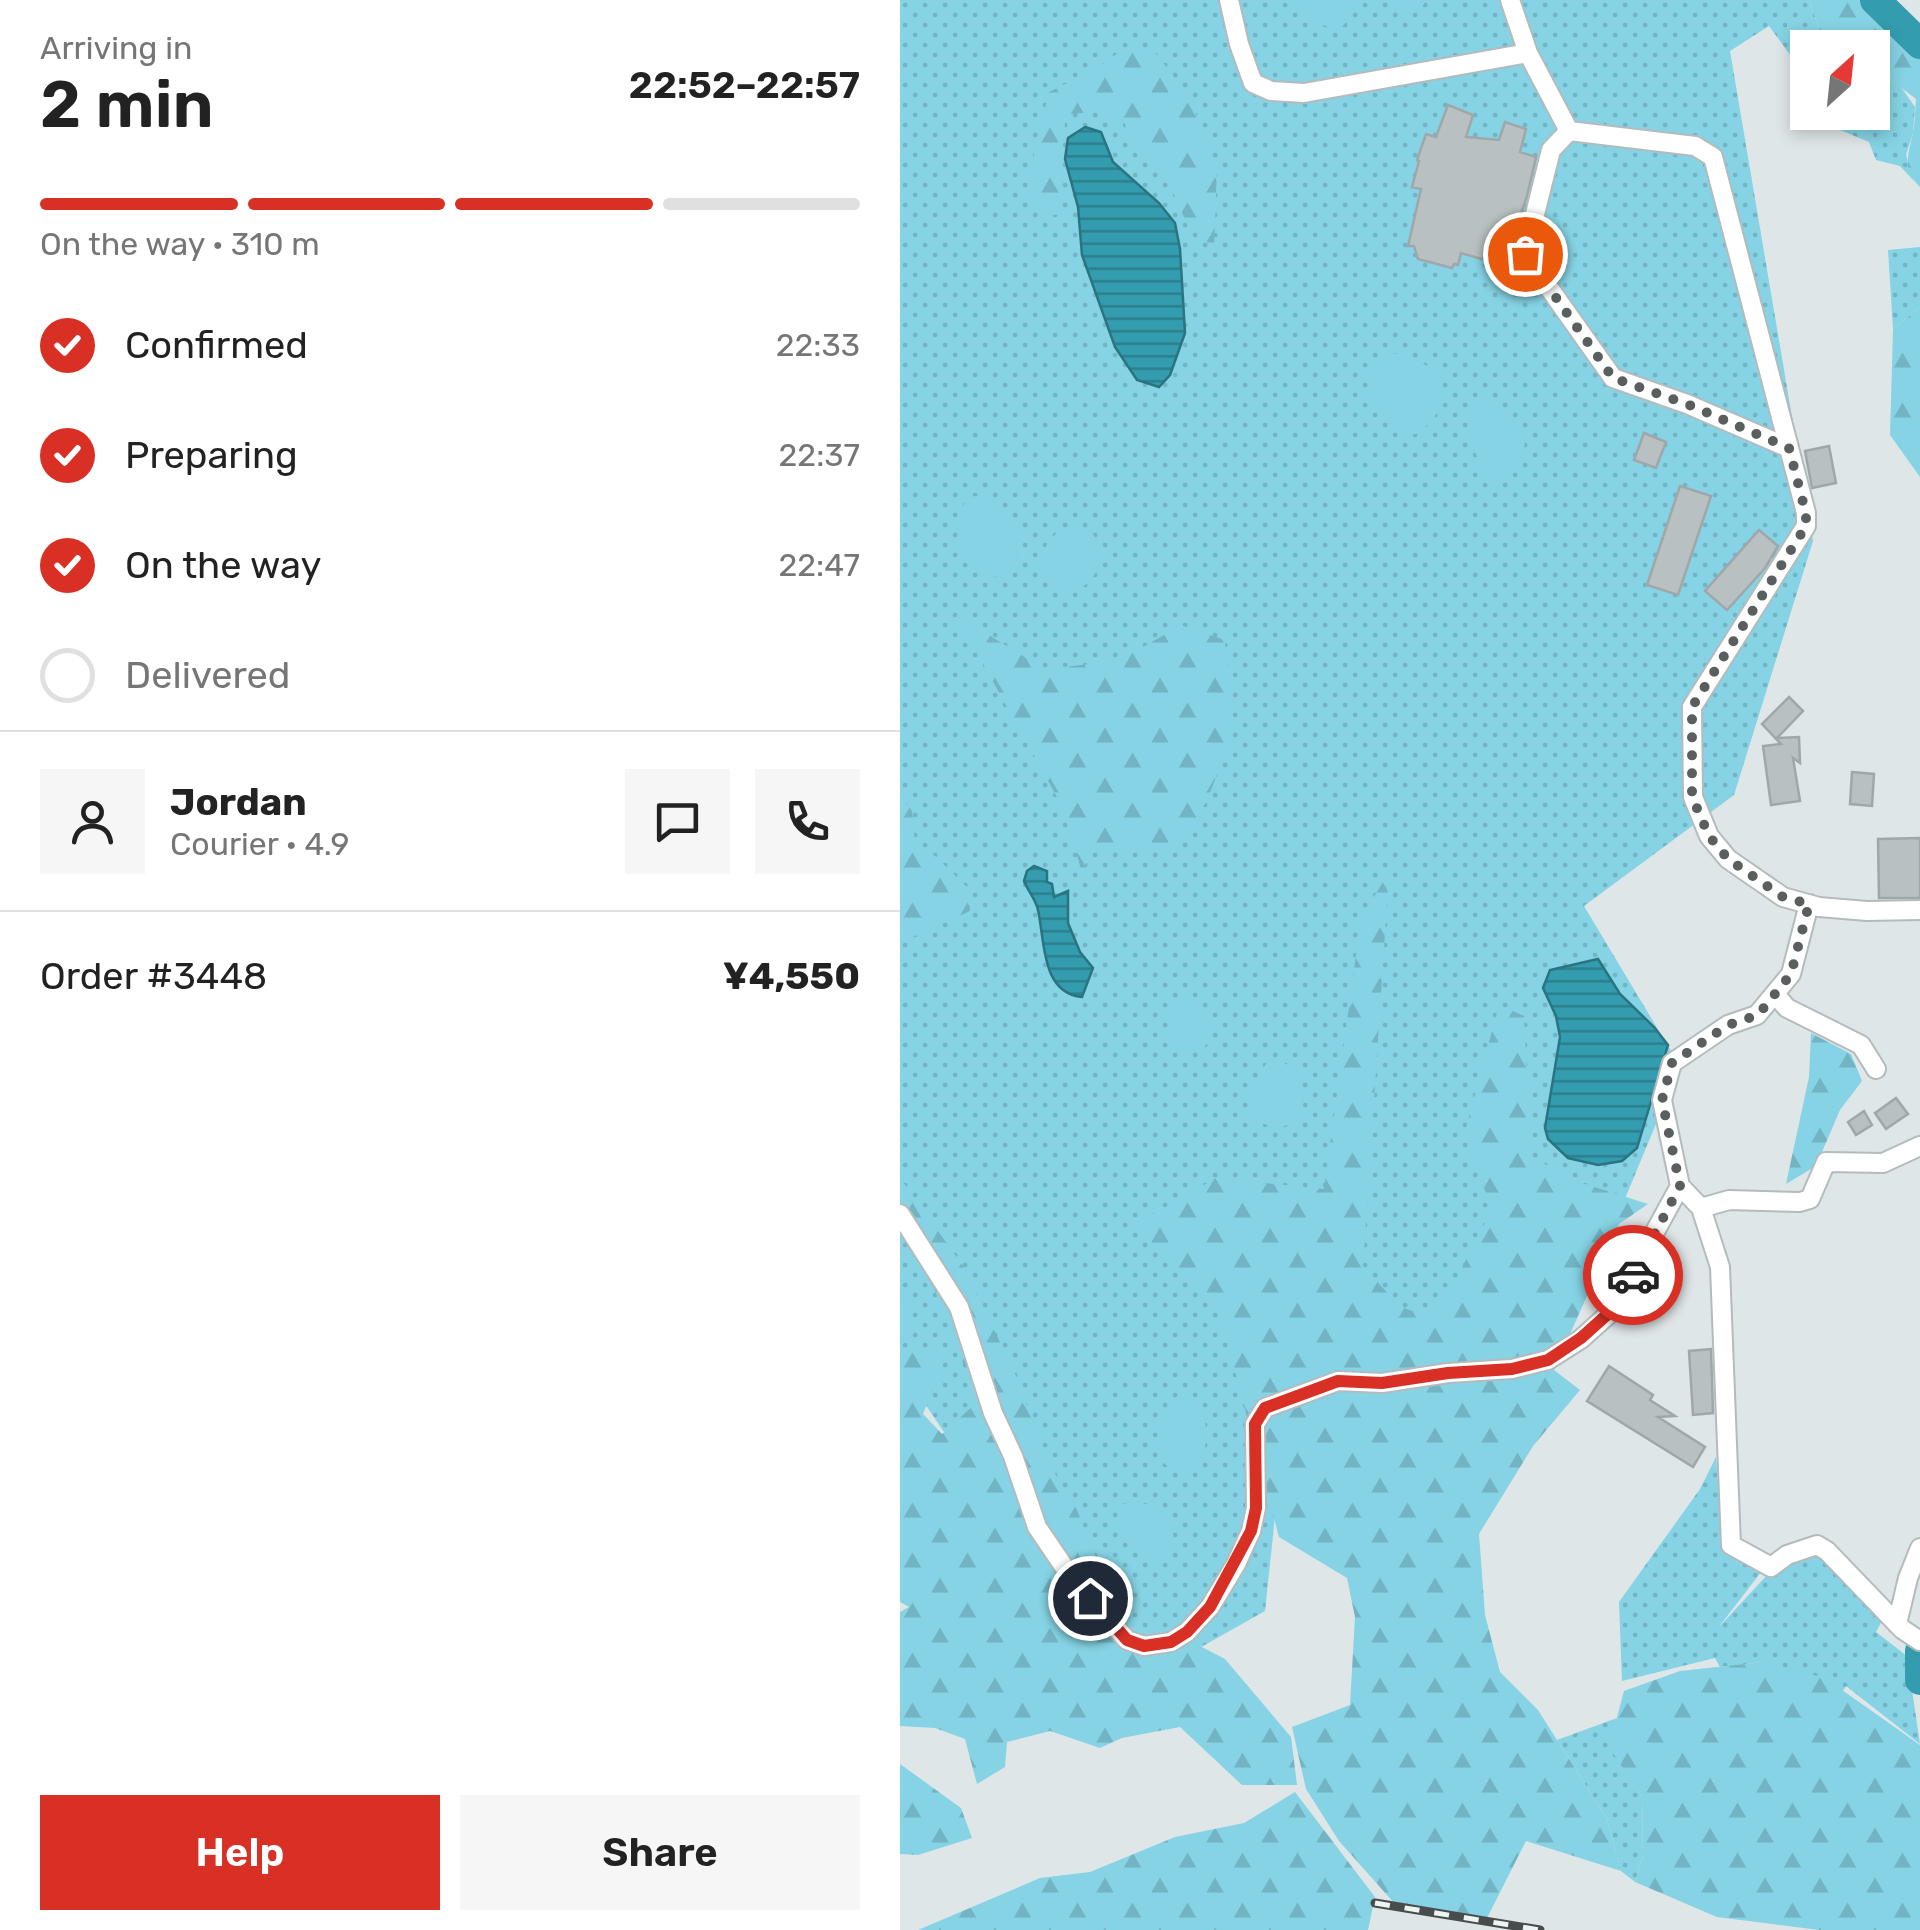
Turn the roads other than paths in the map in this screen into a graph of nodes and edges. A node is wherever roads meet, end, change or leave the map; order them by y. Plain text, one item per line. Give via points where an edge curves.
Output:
1 (1229, 0) edge
2 (1510, 0) edge
3 (1528, 53) junction
4 (1569, 132) junction
5 (1789, 448) junction
6 (1809, 904) junction
7 (1920, 910) edge
8 (1775, 994) junction
9 (1876, 1069) dead end
10 (1920, 1146) edge
11 (1680, 1186) junction
12 (1701, 1208) junction
13 (900, 1214) edge
14 (1920, 1548) edge
15 (1899, 1626) junction
16 (1920, 1641) edge

1 - 3 street via 1253,82 1271,92 1304,93
2 - 3 street
3 - 4 street
4 - 5 street via 1695,146 1714,157
4 - 5 street via 1550,150 1525,254 1613,378
5 - 6 street via 1806,526 1692,707 1692,797 1728,859 1783,897
6 - 7 street
6 - 8 street via 1791,974
8 - 9 street via 1787,1008 1860,1045
8 - 11 street via 1758,1015 1728,1025 1672,1063 1662,1100
10 - 12 street via 1883,1162 1826,1162 1810,1199 1800,1202 1729,1200
11 - 12 street
11 - 13 street via 1610,1312 1548,1360 1382,1383 1338,1381 1265,1408 1255,1424 1256,1508 1236,1564 1187,1632 1144,1646 1127,1640 1037,1528 959,1307
12 - 15 street via 1720,1267 1731,1545 1771,1567 1817,1545
14 - 15 street
15 - 16 street

